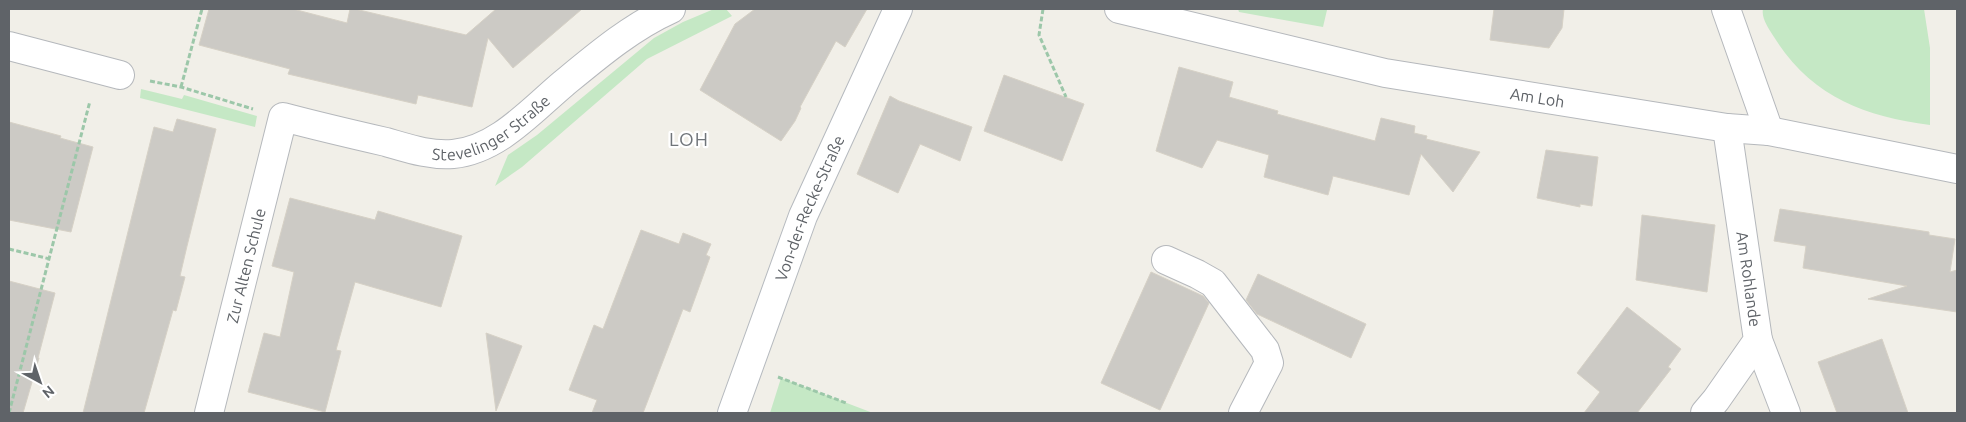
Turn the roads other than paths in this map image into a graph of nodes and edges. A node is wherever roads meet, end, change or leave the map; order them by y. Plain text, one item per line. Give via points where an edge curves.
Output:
1 (671, 9) edge
2 (898, 9) edge
3 (1119, 9) edge
4 (1726, 9) edge
5 (9, 46) edge
6 (109, 72) road end
7 (283, 117) joint
8 (1728, 128) junction
9 (1769, 131) junction
10 (1957, 169) edge
11 (1166, 260) dead end
12 (1758, 340) junction
13 (209, 413) edge
14 (732, 413) edge
15 (1243, 413) edge
16 (1705, 413) edge
17 (1786, 413) edge

1 - 7 street, Stevelinger Straße via 646,20 616,42 525,119 474,148 452,154 424,152
2 - 14 street, Von-der-Recke-Straße via 803,216
3 - 8 street, Am Loh via 1385,73
4 - 9 street
5 - 6 street
7 - 13 street, Zur Alten Schule
8 - 9 street, Am Loh
8 - 12 street, Am Rohlande
9 - 10 street, Am Loh
11 - 15 street via 1213,283 1265,350 1269,363
12 - 16 street, Am Rohlande
12 - 17 street

